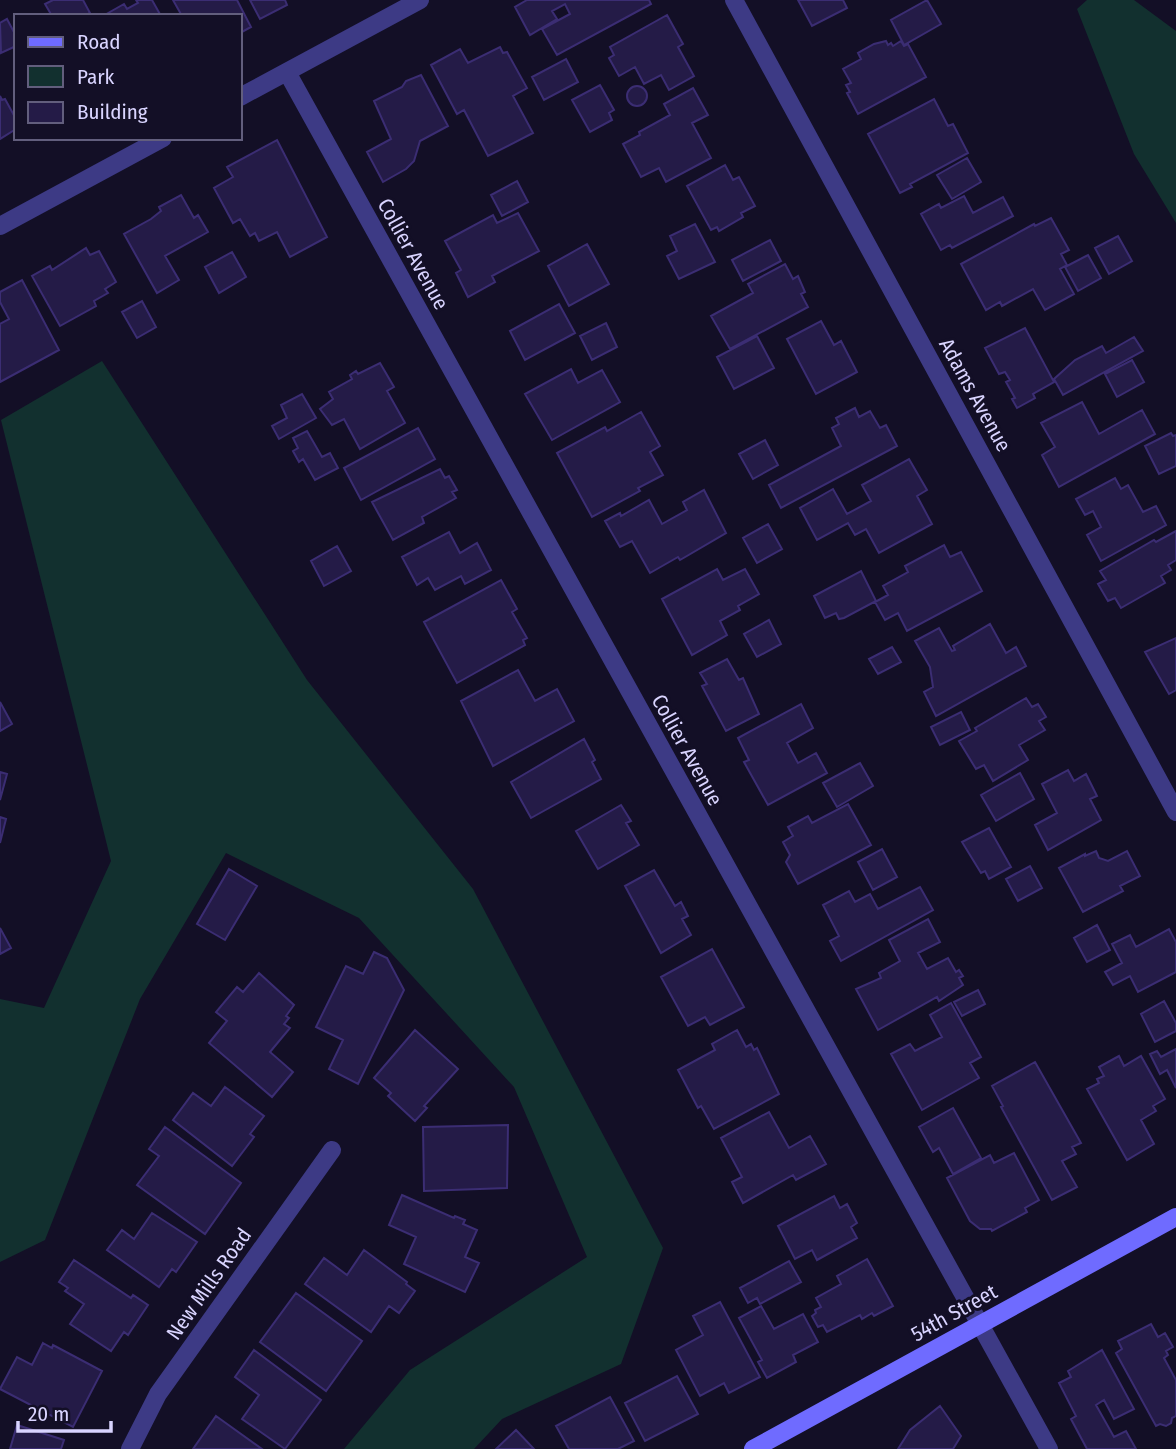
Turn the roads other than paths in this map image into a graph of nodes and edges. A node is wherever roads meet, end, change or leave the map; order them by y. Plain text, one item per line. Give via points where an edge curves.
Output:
1 (420, 0) edge
2 (734, 0) edge
3 (287, 72) junction
4 (242, 96) edge
5 (159, 140) edge
6 (0, 226) edge
7 (1176, 812) edge
8 (332, 1150) dead end
9 (1176, 1216) edge
10 (979, 1326) junction
11 (130, 1449) edge
12 (753, 1449) edge
13 (1049, 1449) edge

1 - 3 street
2 - 7 street, Adams Avenue
3 - 4 street
3 - 10 street, Collier Avenue
5 - 6 street
8 - 11 street, New Mills Road via 158,1394
9 - 10 street, 54th Street
10 - 12 street, 54th Street
10 - 13 street, Collier Avenue

